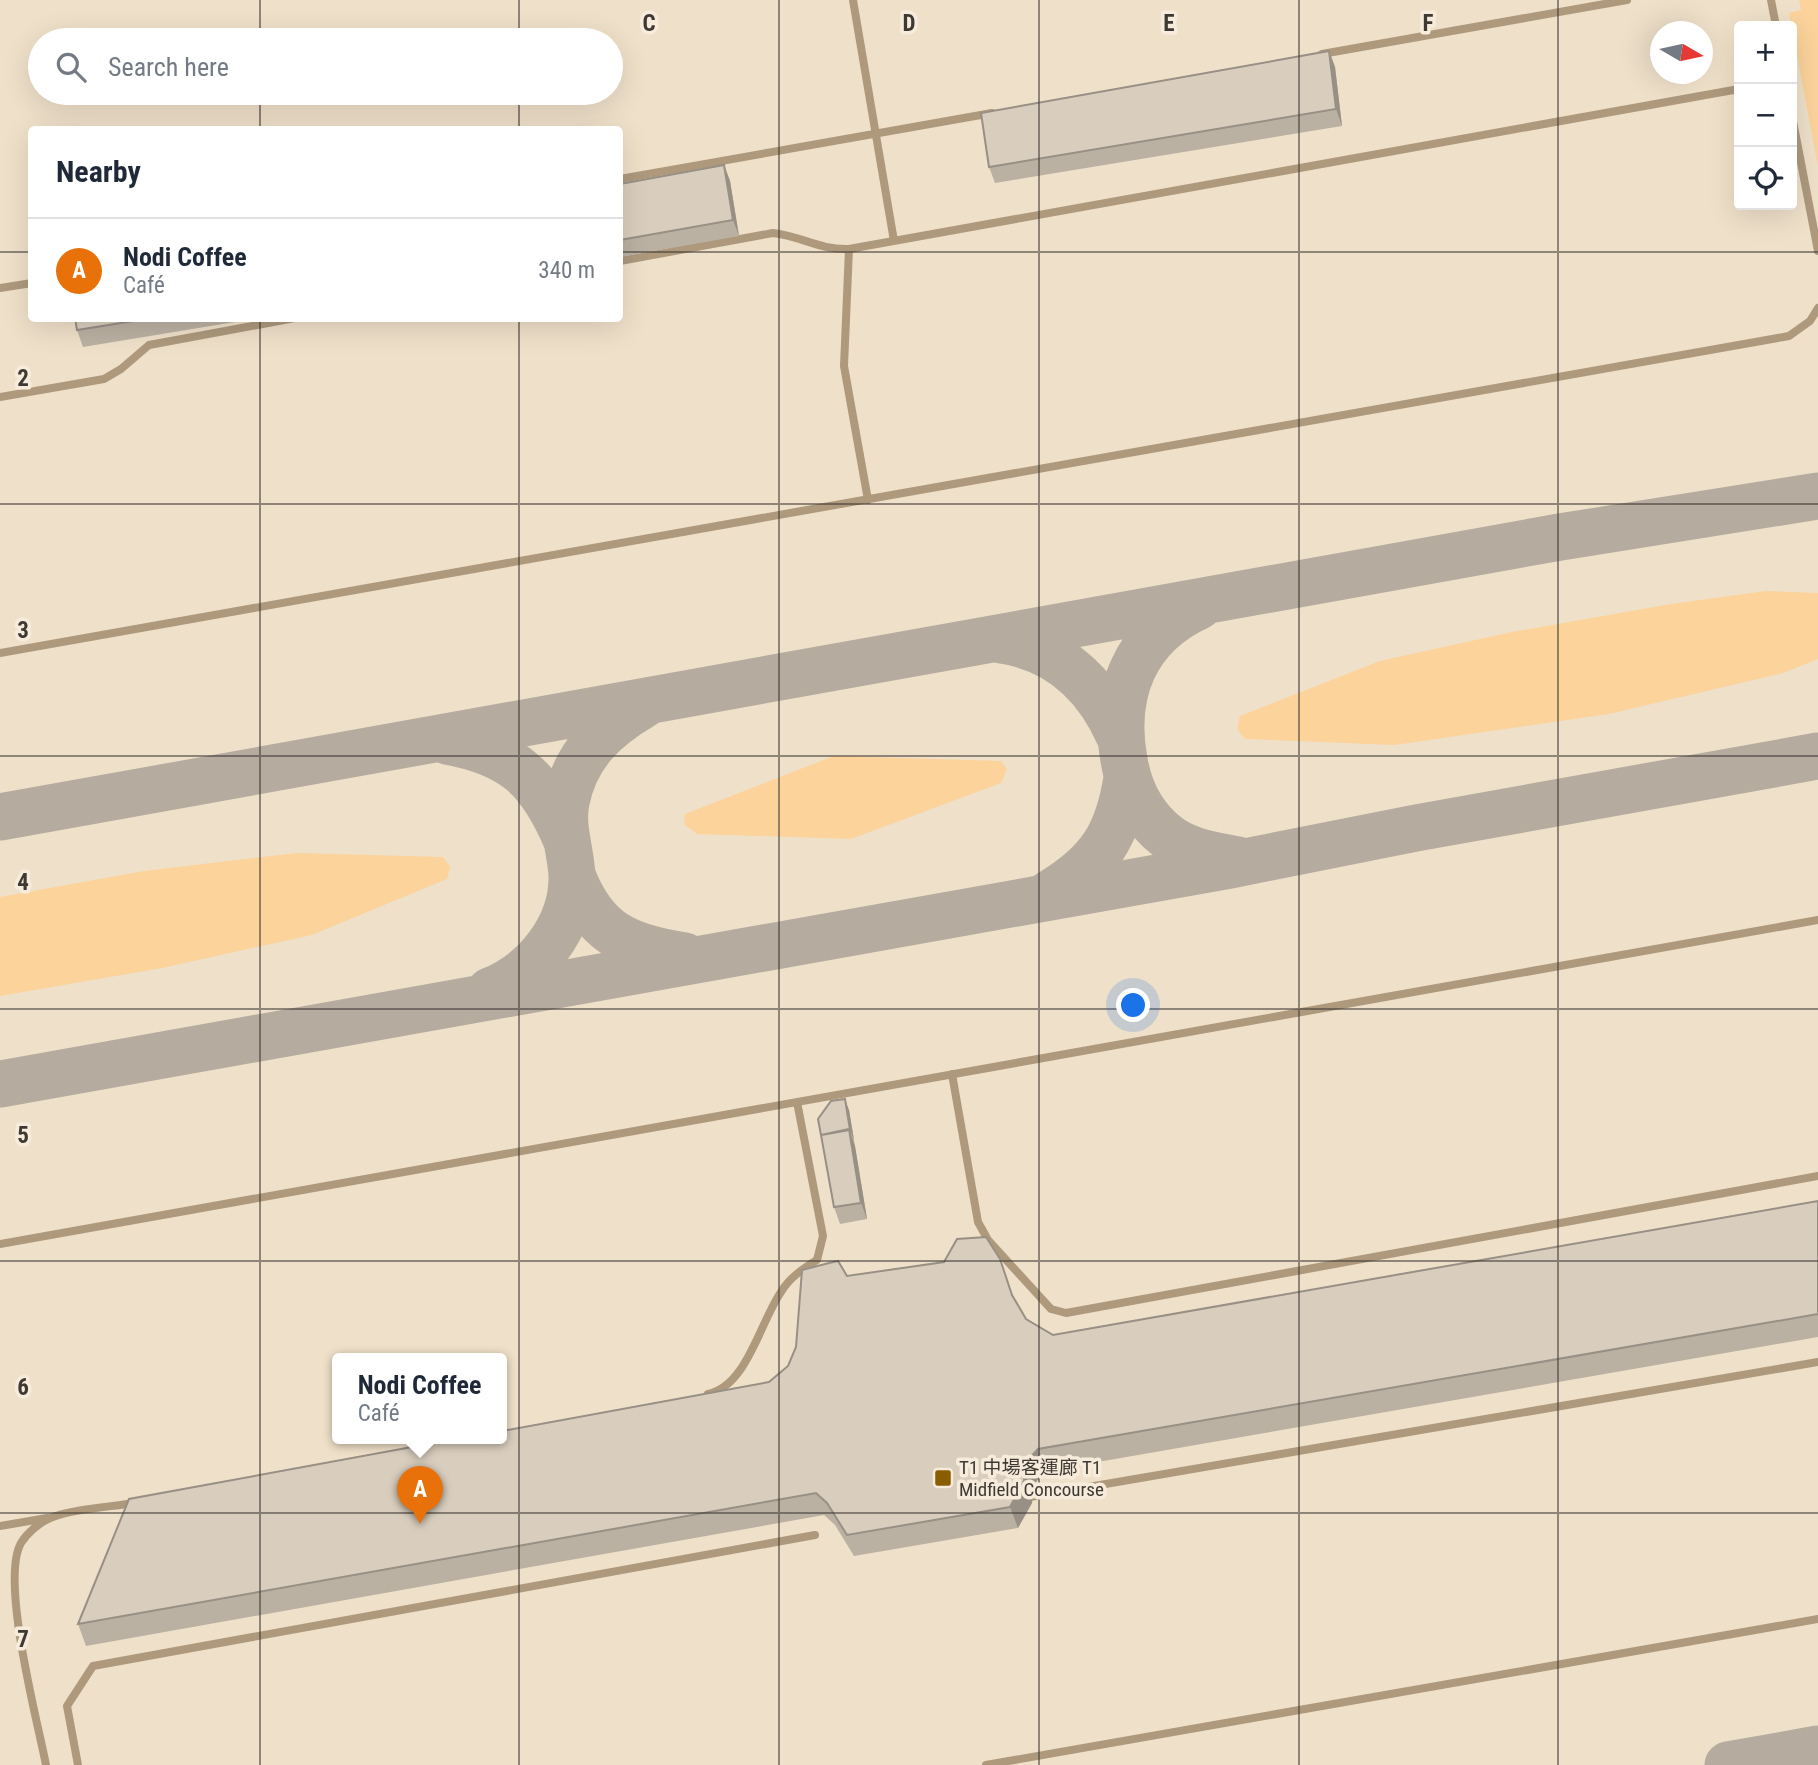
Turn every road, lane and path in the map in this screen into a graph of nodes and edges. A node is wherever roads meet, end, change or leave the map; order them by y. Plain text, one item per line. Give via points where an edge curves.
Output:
1 (853, 0) edge
2 (1627, 0) edge
3 (1771, 0) edge
4 (1775, 21) edge
5 (1313, 56) edge
6 (1734, 90) edge
7 (999, 111) edge
8 (876, 133) junction
9 (1797, 142) edge
10 (623, 178) edge
11 (894, 241) junction
12 (849, 249) junction
13 (1818, 251) edge
14 (623, 260) edge
15 (28, 284) edge
16 (0, 288) edge
17 (1818, 308) edge
18 (273, 322) edge
19 (0, 397) edge
20 (868, 500) junction
21 (0, 653) edge
22 (1818, 920) edge
23 (952, 1074) junction
24 (797, 1102) junction
25 (1818, 1176) edge
26 (0, 1244) edge
27 (1818, 1362) edge
28 (704, 1394) edge
29 (1022, 1498) edge
30 (150, 1500) edge
31 (50, 1518) junction
32 (0, 1526) edge
33 (815, 1535) dead end
34 (1818, 1619) edge
35 (46, 1765) edge
36 (78, 1765) edge
37 (986, 1765) edge

1 - 8 lane
2 - 5 lane
3 - 4 lane
6 - 11 lane
7 - 8 lane
8 - 10 lane
8 - 11 lane
9 - 13 lane
11 - 12 lane
12 - 14 lane via 818,247 773,233
12 - 20 lane via 844,366
15 - 16 lane
17 - 20 lane via 1810,321 1789,336
18 - 19 lane via 149,345 104,379
20 - 21 lane
22 - 23 lane
23 - 24 lane
23 - 25 lane via 978,1222 988,1240 1051,1308 1066,1312
24 - 26 lane
24 - 28 lane via 822,1236 817,1260 780,1292 736,1377 718,1392
27 - 29 lane
30 - 31 lane
31 - 32 lane
31 - 35 lane via 20,1544 14,1570 14,1599
33 - 36 lane via 93,1665 68,1706
34 - 37 lane

